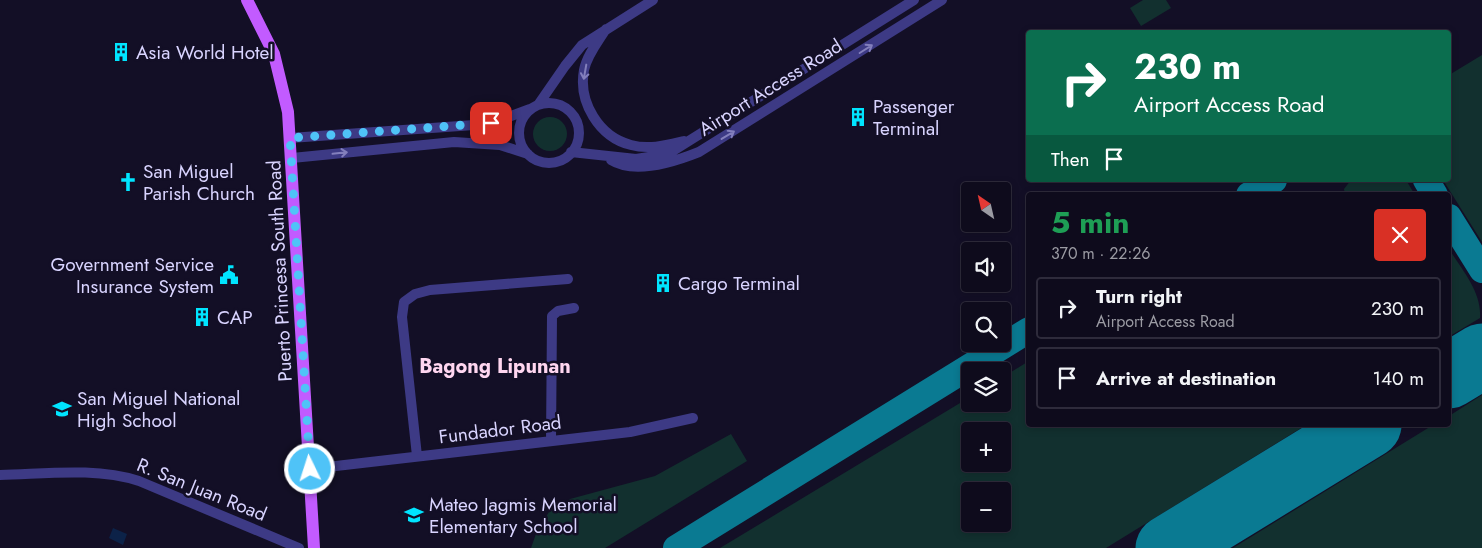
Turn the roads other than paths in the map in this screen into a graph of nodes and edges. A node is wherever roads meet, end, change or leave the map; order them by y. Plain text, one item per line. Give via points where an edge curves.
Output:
1 (247, 0) edge
2 (653, 0) edge
3 (914, 0) edge
4 (942, 0) edge
5 (606, 29) junction
6 (534, 107) junction
7 (290, 138) junction
8 (688, 141) junction
9 (571, 152) junction
10 (528, 154) junction
11 (606, 156) junction
12 (292, 158) junction
13 (568, 279) dead end
14 (574, 308) dead end
15 (693, 418) dead end
16 (552, 441) junction
17 (417, 456) junction
18 (310, 469) junction
19 (0, 475) edge
20 (299, 548) edge
21 (314, 548) edge

1 - 7 main road, Puerto Princesa South Road via 266,34 280,74
2 - 5 street
3 - 8 street, Airport Access Road
11 -> 4 street, Airport Access Road via 624,166 634,166 670,161 699,152
5 - 6 street via 582,46
5 -> 8 street via 587,60 583,82 586,102 599,125 614,138 631,146 652,147
6 - 7 street via 503,119 474,125
6 - 9 street via 555,103 571,112 578,137
6 - 10 street via 520,124 520,141
7 - 12 main road, Puerto Princesa South Road
8 - 11 street, Airport Access Road via 660,156 636,159
9 - 10 street via 565,158 550,162 542,162
9 - 11 street, Airport Access Road
12 -> 10 street via 454,142 500,145
12 - 18 main road, Puerto Princesa South Road
13 - 17 street via 430,290 415,294 404,302 402,317
14 - 16 street via 558,311 552,316
15 - 16 street, Fundador Road via 630,432
16 - 17 street, Fundador Road
17 - 18 street, Fundador Road
18 - 21 main road, Puerto Princesa South Road
19 - 20 street, R. San Juan Road via 119,475

